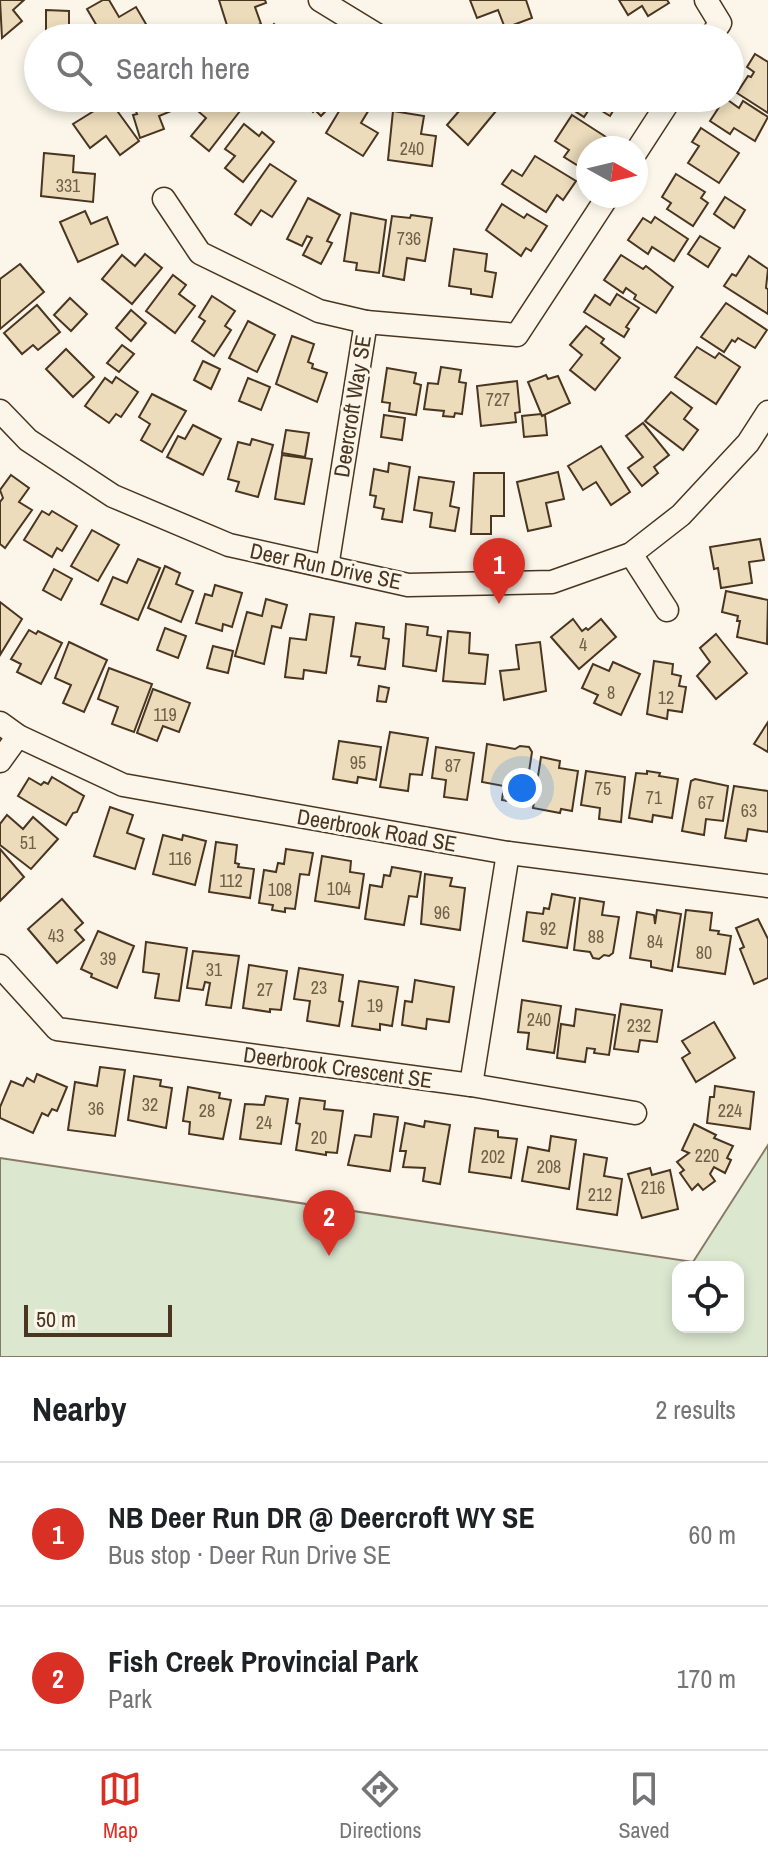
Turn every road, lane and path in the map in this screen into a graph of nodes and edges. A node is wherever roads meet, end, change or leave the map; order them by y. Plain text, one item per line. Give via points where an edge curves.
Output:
1 (320, 0) edge
2 (706, 0) edge
3 (359, 24) edge
4 (719, 24) edge
5 (662, 112) edge
6 (646, 136) edge
7 (164, 199) dead end
8 (600, 208) edge
9 (366, 322) junction
10 (0, 411) edge
11 (768, 412) edge
12 (631, 554) junction
13 (327, 567) junction
14 (667, 610) dead end
15 (9, 730) edge
16 (0, 761) edge
17 (508, 853) junction
18 (768, 886) edge
19 (0, 966) edge
20 (471, 1085) junction
21 (635, 1113) dead end

1 - 3 street
2 - 4 street
5 - 6 street
7 - 9 street via 200,253 319,311
8 - 9 street, Deercroft Way SE via 517,335
9 - 13 street, Deercroft Way SE
10 - 13 street, Deer Run Drive SE via 28,440 113,496 229,545
11 - 12 street, Deer Run Drive SE via 748,443 681,515
12 - 13 street, Deer Run Drive SE via 552,582 408,585
12 - 14 street
15 - 16 street
15 - 17 street, Deerbrook Road SE via 123,785
17 - 18 street, Deerbrook Road SE
17 - 20 street
19 - 20 street, Deerbrook Crescent SE via 57,1029
20 - 21 street, Deerbrook Crescent SE

